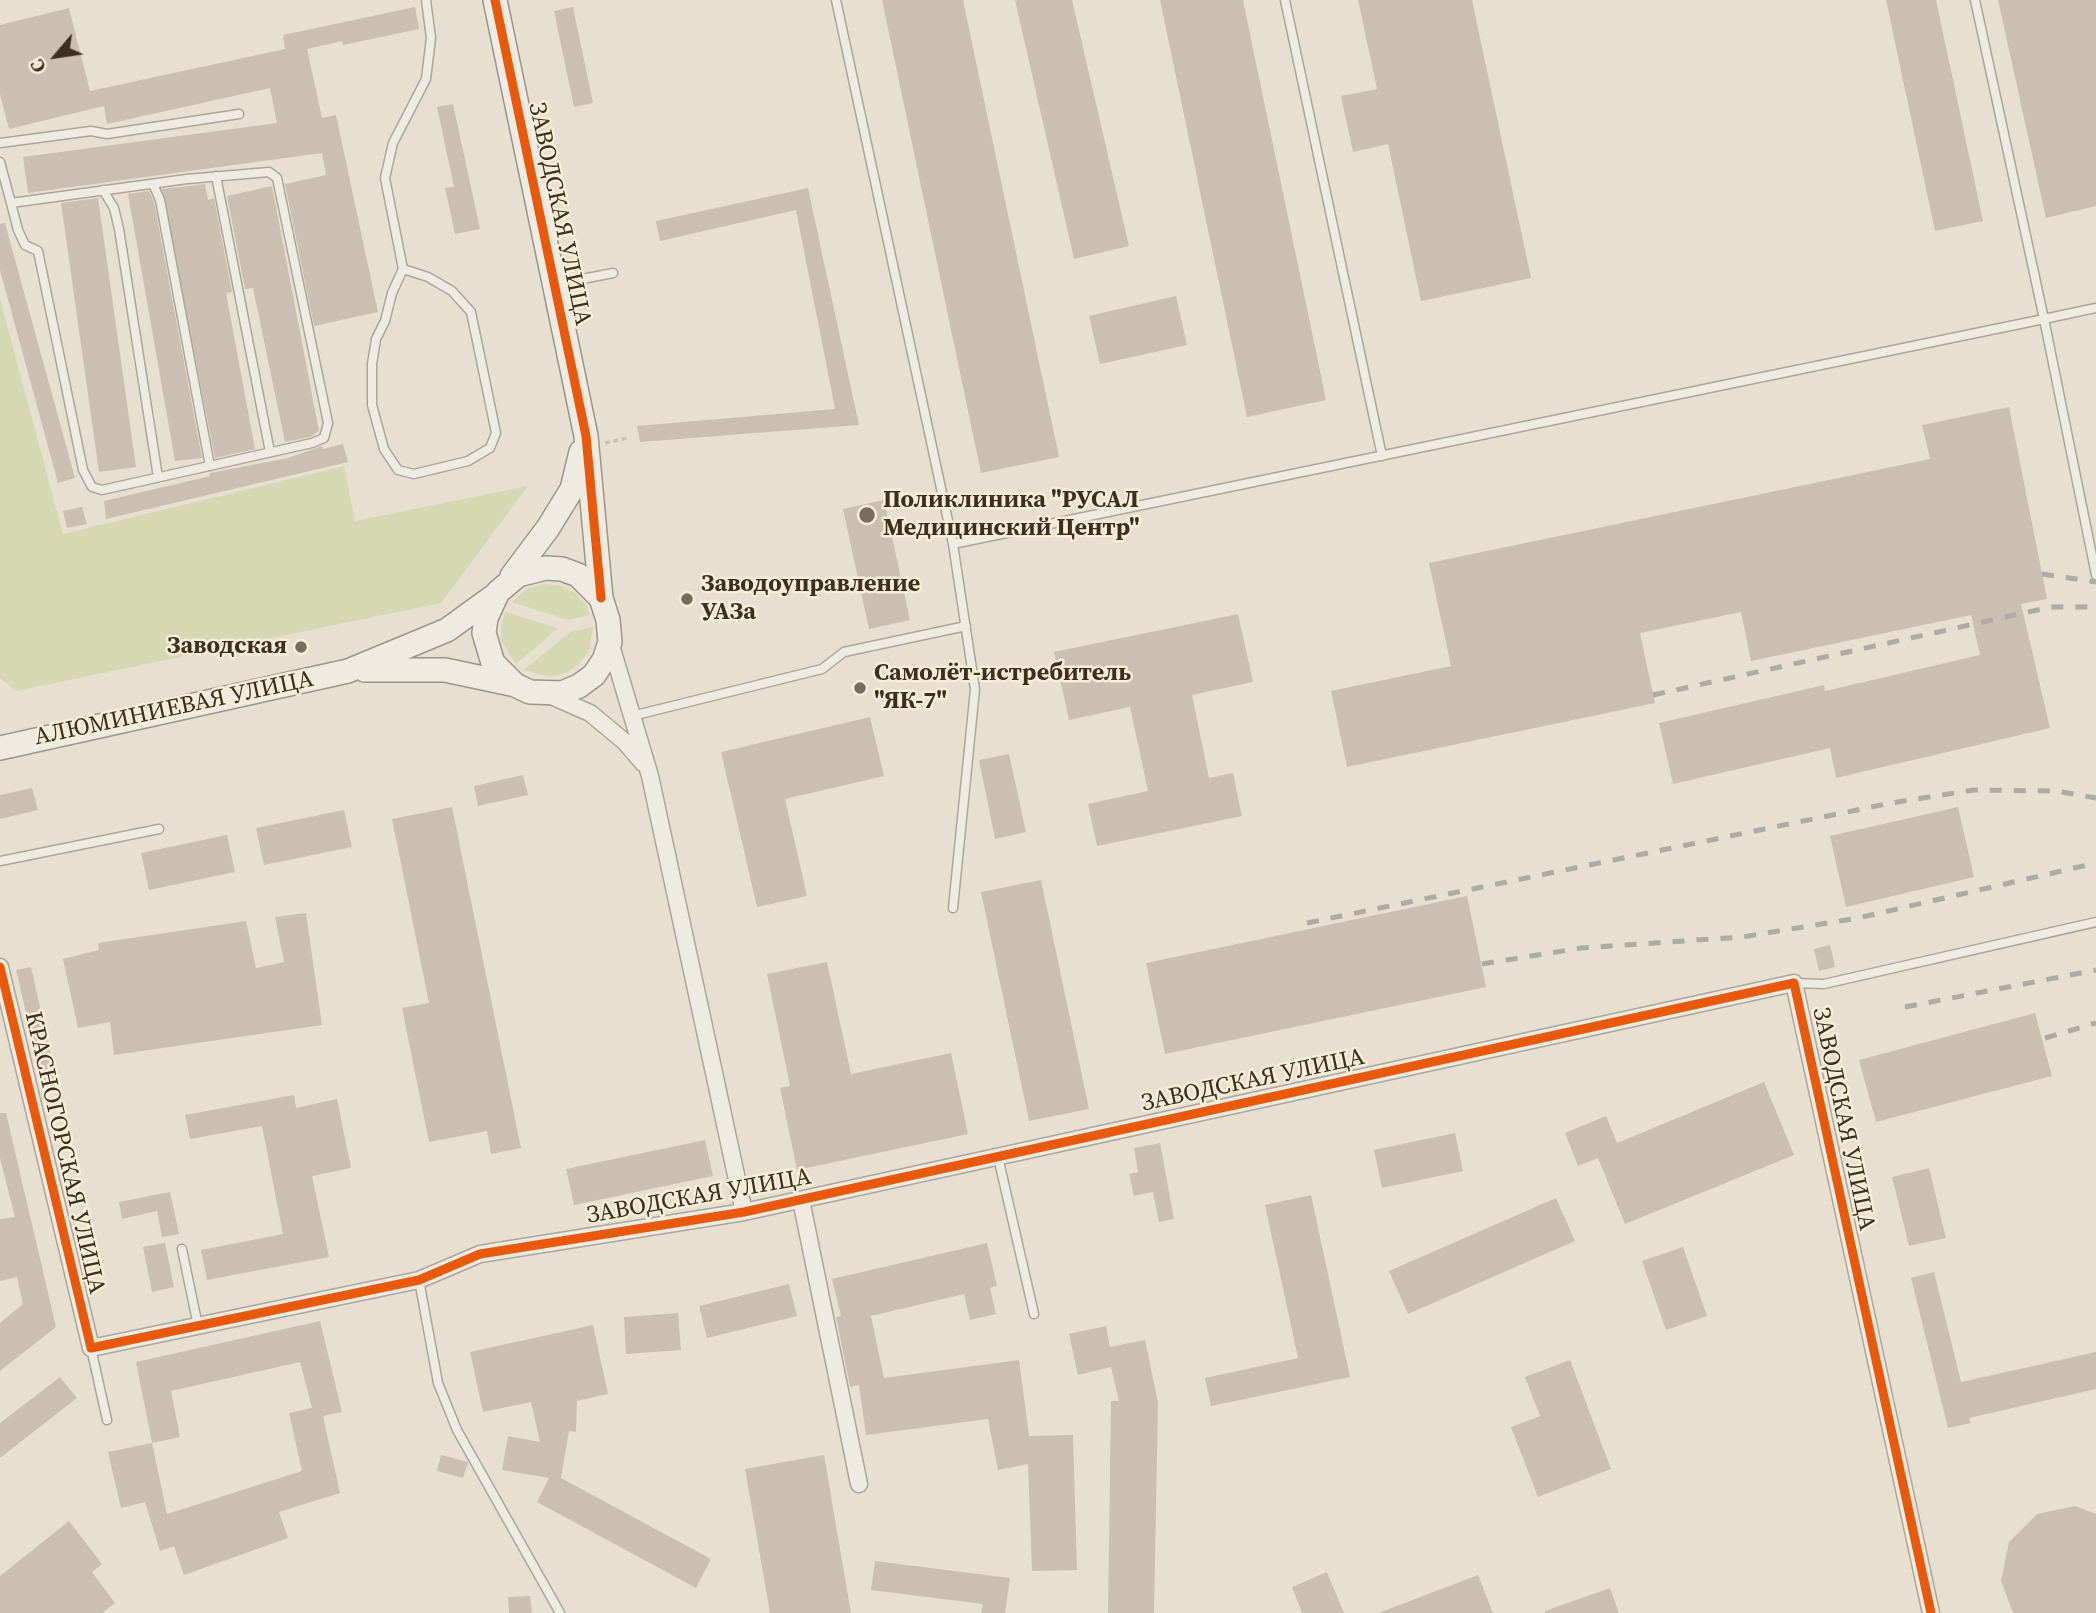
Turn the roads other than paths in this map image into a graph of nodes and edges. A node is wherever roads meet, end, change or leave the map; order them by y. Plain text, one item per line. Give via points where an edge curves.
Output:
1 (426, 0) edge
2 (495, 0) edge
3 (836, 0) edge
4 (1285, 0) edge
5 (1975, 0) edge
6 (239, 114) dead end
7 (0, 143) edge
8 (0, 162) edge
9 (216, 176) junction
10 (153, 184) junction
11 (103, 190) junction
12 (11, 203) junction
13 (403, 269) junction
14 (613, 273) dead end
15 (554, 284) junction
16 (2096, 308) edge
17 (2044, 319) junction
18 (586, 436) junction
19 (270, 453) junction
20 (1382, 456) junction
21 (210, 466) junction
22 (158, 477) junction
23 (953, 544) junction
24 (2096, 575) edge
25 (503, 587) junction
26 (601, 597) junction
27 (965, 626) junction
28 (610, 642) junction
29 (348, 671) junction
30 (515, 685) junction
31 (546, 694) junction
32 (632, 716) junction
33 (0, 748) edge
34 (650, 774) junction
35 (159, 829) dead end
36 (0, 861) edge
37 (953, 908) dead end
38 (2096, 922) edge
39 (1, 972) edge
40 (1794, 983) junction
41 (998, 1157) junction
42 (801, 1200) junction
43 (744, 1212) junction
44 (182, 1249) dead end
45 (419, 1280) junction
46 (1034, 1314) dead end
47 (198, 1326) junction
48 (91, 1348) junction
49 (107, 1420) dead end
50 (859, 1484) dead end
51 (560, 1613) edge
52 (1931, 1613) edge

1 - 13 lane via 431,38 426,79 393,143 385,177
2 - 15 main road, ЗАВОДСКАЯ УЛИЦА
3 - 23 lane
4 - 20 lane
5 - 17 lane
6 - 7 lane via 107,134 91,131
8 - 12 lane
9 - 10 lane
9 - 19 lane
9 - 19 lane via 268,172 277,178 328,423 324,438
10 - 11 lane
10 - 21 lane via 160,200
11 - 12 lane
11 - 22 lane via 119,229
12 - 22 lane via 25,245 38,251 83,470 92,487
13 - 13 lane via 452,291 471,312 496,433 490,447 468,461 414,474 398,470 384,449 372,405 376,339
14 - 15 lane
15 - 18 main road, ЗАВОДСКАЯ УЛИЦА
16 - 17 lane
17 - 20 lane
17 - 24 lane
18 - 25 main road via 572,489
18 - 26 main road, ЗАВОДСКАЯ УЛИЦА
19 - 21 lane
20 - 23 lane
21 - 22 lane
23 - 27 lane
25 - 26 main road via 530,570 562,569 584,580
25 - 29 main road via 447,630
25 - 30 main road via 486,618 487,649 493,663
26 - 28 main road
27 - 32 lane via 844,652 822,669
27 - 37 lane via 975,689
28 - 31 main road via 594,675 579,686
28 - 32 street, ЗАВОДСКАЯ УЛИЦА
29 - 30 main road via 445,670
29 - 33 main road, АЛЮМИНИЕВАЯ УЛИЦА
30 - 31 main road
31 - 34 street via 573,704 606,726
32 - 34 street, ЗАВОДСКАЯ УЛИЦА
34 - 43 street, ЗАВОДСКАЯ УЛИЦА
35 - 36 lane
38 - 40 lane via 1824,984
39 - 48 street, КРАСНОГОРСКАЯ УЛИЦА
40 - 41 street, ЗАВОДСКАЯ УЛИЦА
40 - 52 street, ЗАВОДСКАЯ УЛИЦА
41 - 42 street, ЗАВОДСКАЯ УЛИЦА
41 - 46 lane
42 - 43 street, ЗАВОДСКАЯ УЛИЦА
42 - 50 street
43 - 45 street, ЗАВОДСКАЯ УЛИЦА via 480,1254
44 - 47 lane
45 - 47 street, ЗАВОДСКАЯ УЛИЦА
45 - 51 lane via 438,1383 457,1430
47 - 48 street, ЗАВОДСКАЯ УЛИЦА
48 - 49 lane

